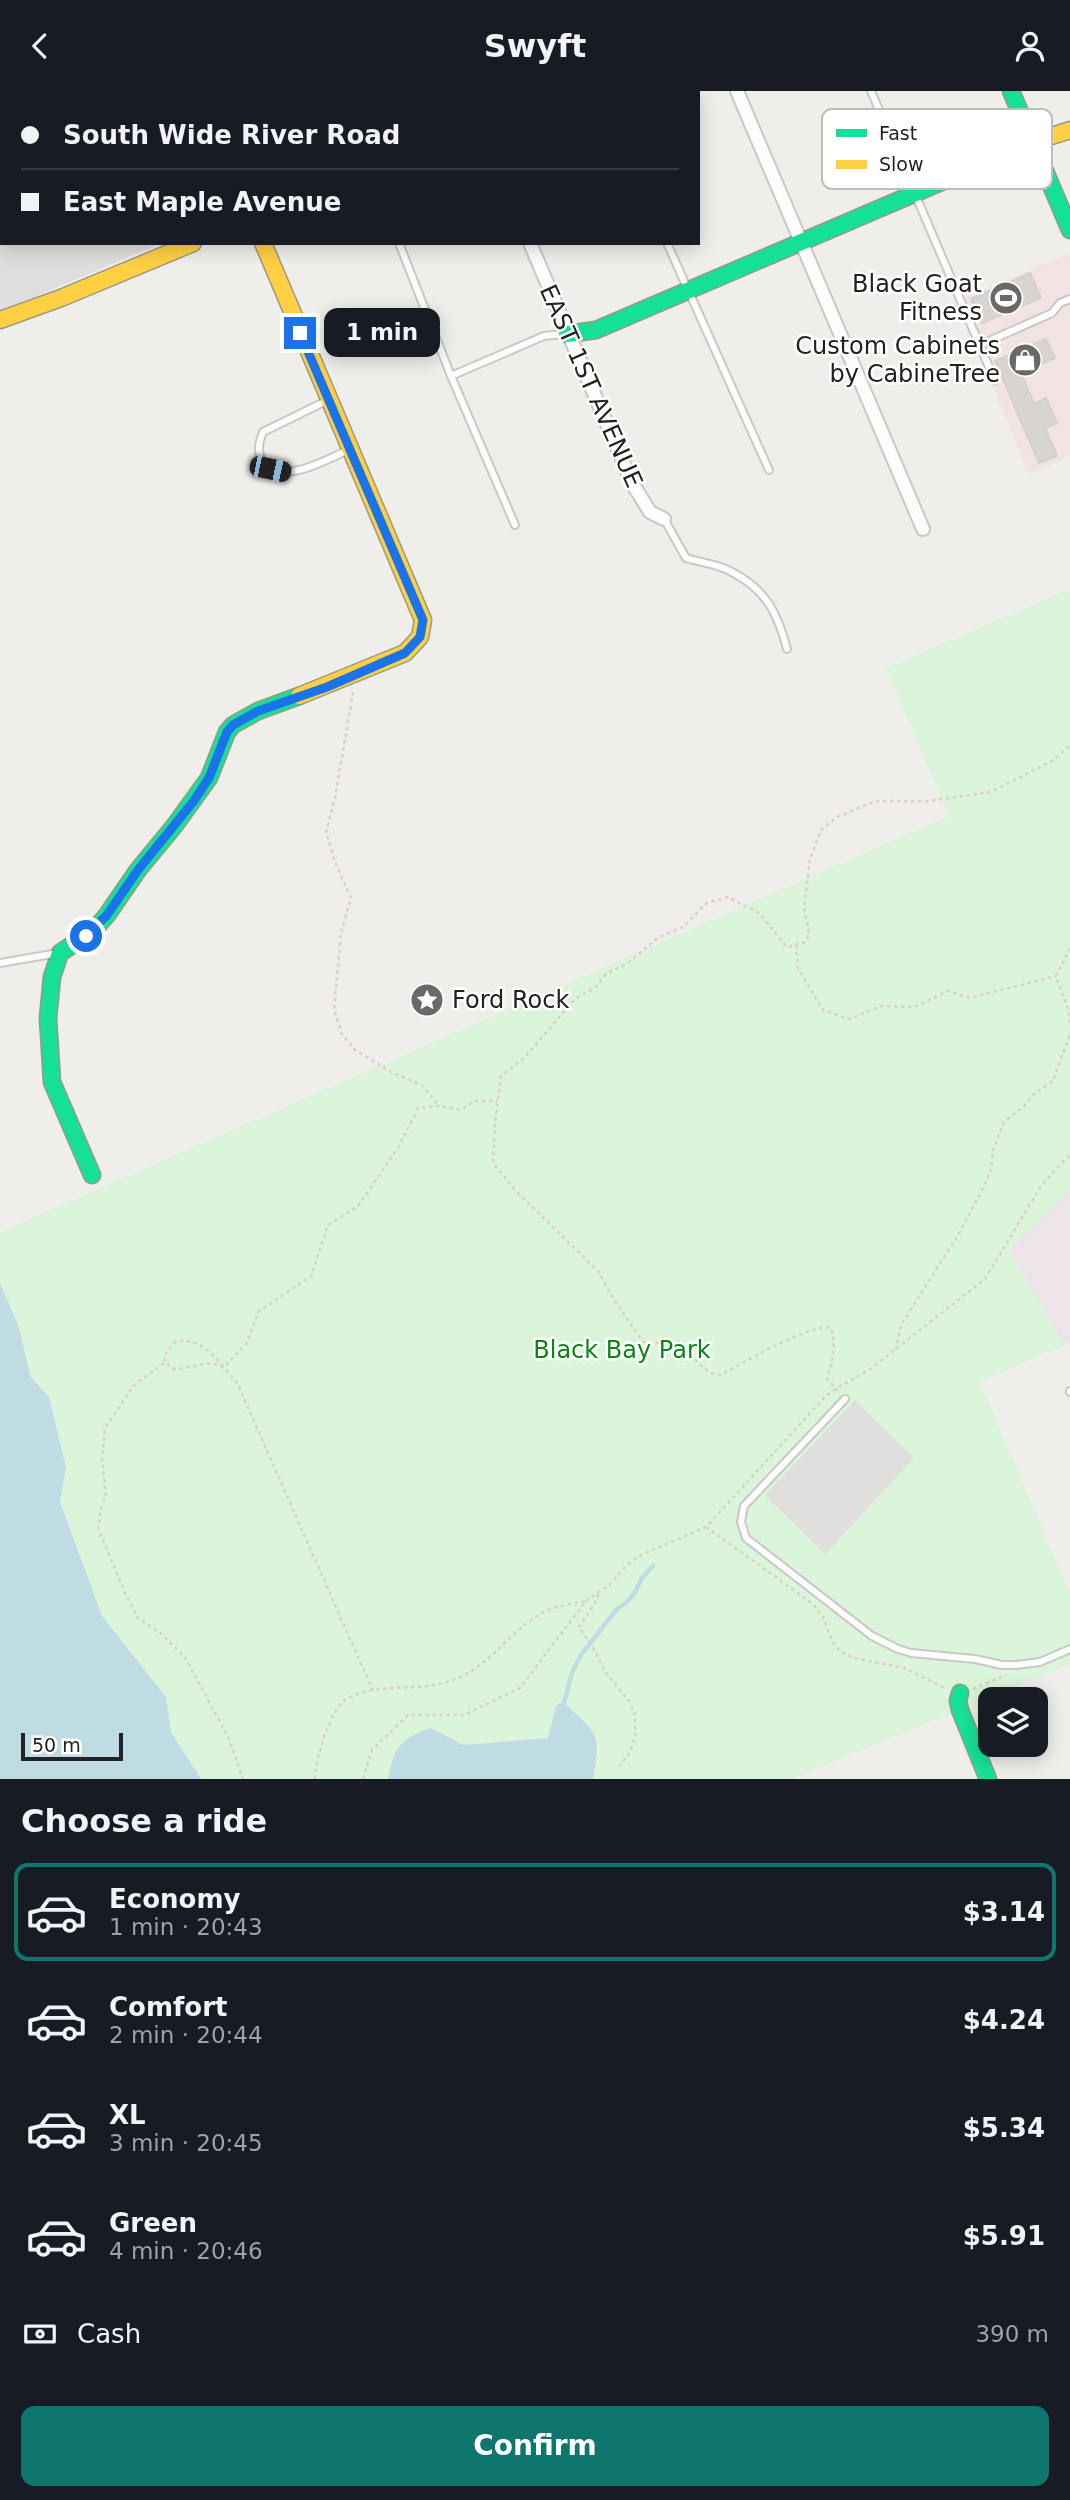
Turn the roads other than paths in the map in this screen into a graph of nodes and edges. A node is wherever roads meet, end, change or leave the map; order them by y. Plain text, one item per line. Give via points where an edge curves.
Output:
1 (737, 91) edge
2 (871, 91) edge
3 (1012, 91) edge
4 (879, 109) edge
5 (1019, 109) edge
6 (1070, 130) edge
7 (1052, 136) edge
8 (1052, 187) edge
9 (913, 189) edge
10 (924, 189) edge
11 (915, 193) junction
12 (1070, 230) edge
13 (799, 242) junction
14 (188, 245) edge
15 (264, 245) edge
16 (400, 245) edge
17 (531, 245) edge
18 (668, 245) edge
19 (689, 292) junction
20 (1070, 299) edge
21 (0, 320) edge
22 (567, 334) junction
23 (980, 345) junction
24 (451, 376) junction
25 (995, 381) dead end
26 (328, 401) junction
27 (349, 450) junction
28 (769, 470) dead end
29 (664, 519) joint
30 (515, 524) dead end
31 (923, 529) dead end
32 (787, 649) dead end
33 (60, 953) junction
34 (0, 963) edge
35 (92, 1175) dead end
36 (845, 1398) dead end
37 (1070, 1649) edge
38 (960, 1693) dead end
39 (988, 1779) edge

1 - 13 street
2 - 4 lane
3 - 5 street
6 - 7 street
8 - 12 street
9 - 11 lane
10 - 11 street
11 - 13 street
11 - 23 lane
13 - 19 street
13 - 31 street
14 - 21 street
15 - 26 street
16 - 24 lane
17 - 22 street, EAST 1ST AVENUE
18 - 19 lane
19 - 22 street via 596,330
19 - 28 lane
20 - 23 lane via 1052,313
22 - 24 lane via 544,337
22 - 29 street, EAST 1ST AVENUE via 641,499 650,512
23 - 25 lane
24 - 30 lane
26 - 27 street
26 - 27 lane via 263,432 258,444 261,459 270,469 284,472
27 - 33 street via 423,620 420,637 405,653 233,725 199,794 107,915 93,931
29 - 32 lane via 686,558 727,569 762,591 780,621
33 - 34 lane
33 - 35 street via 52,977 48,1019 52,1082
36 - 37 lane via 744,1506 741,1522 746,1538 864,1630 898,1649 1016,1665 1040,1662
38 - 39 street via 960,1710

